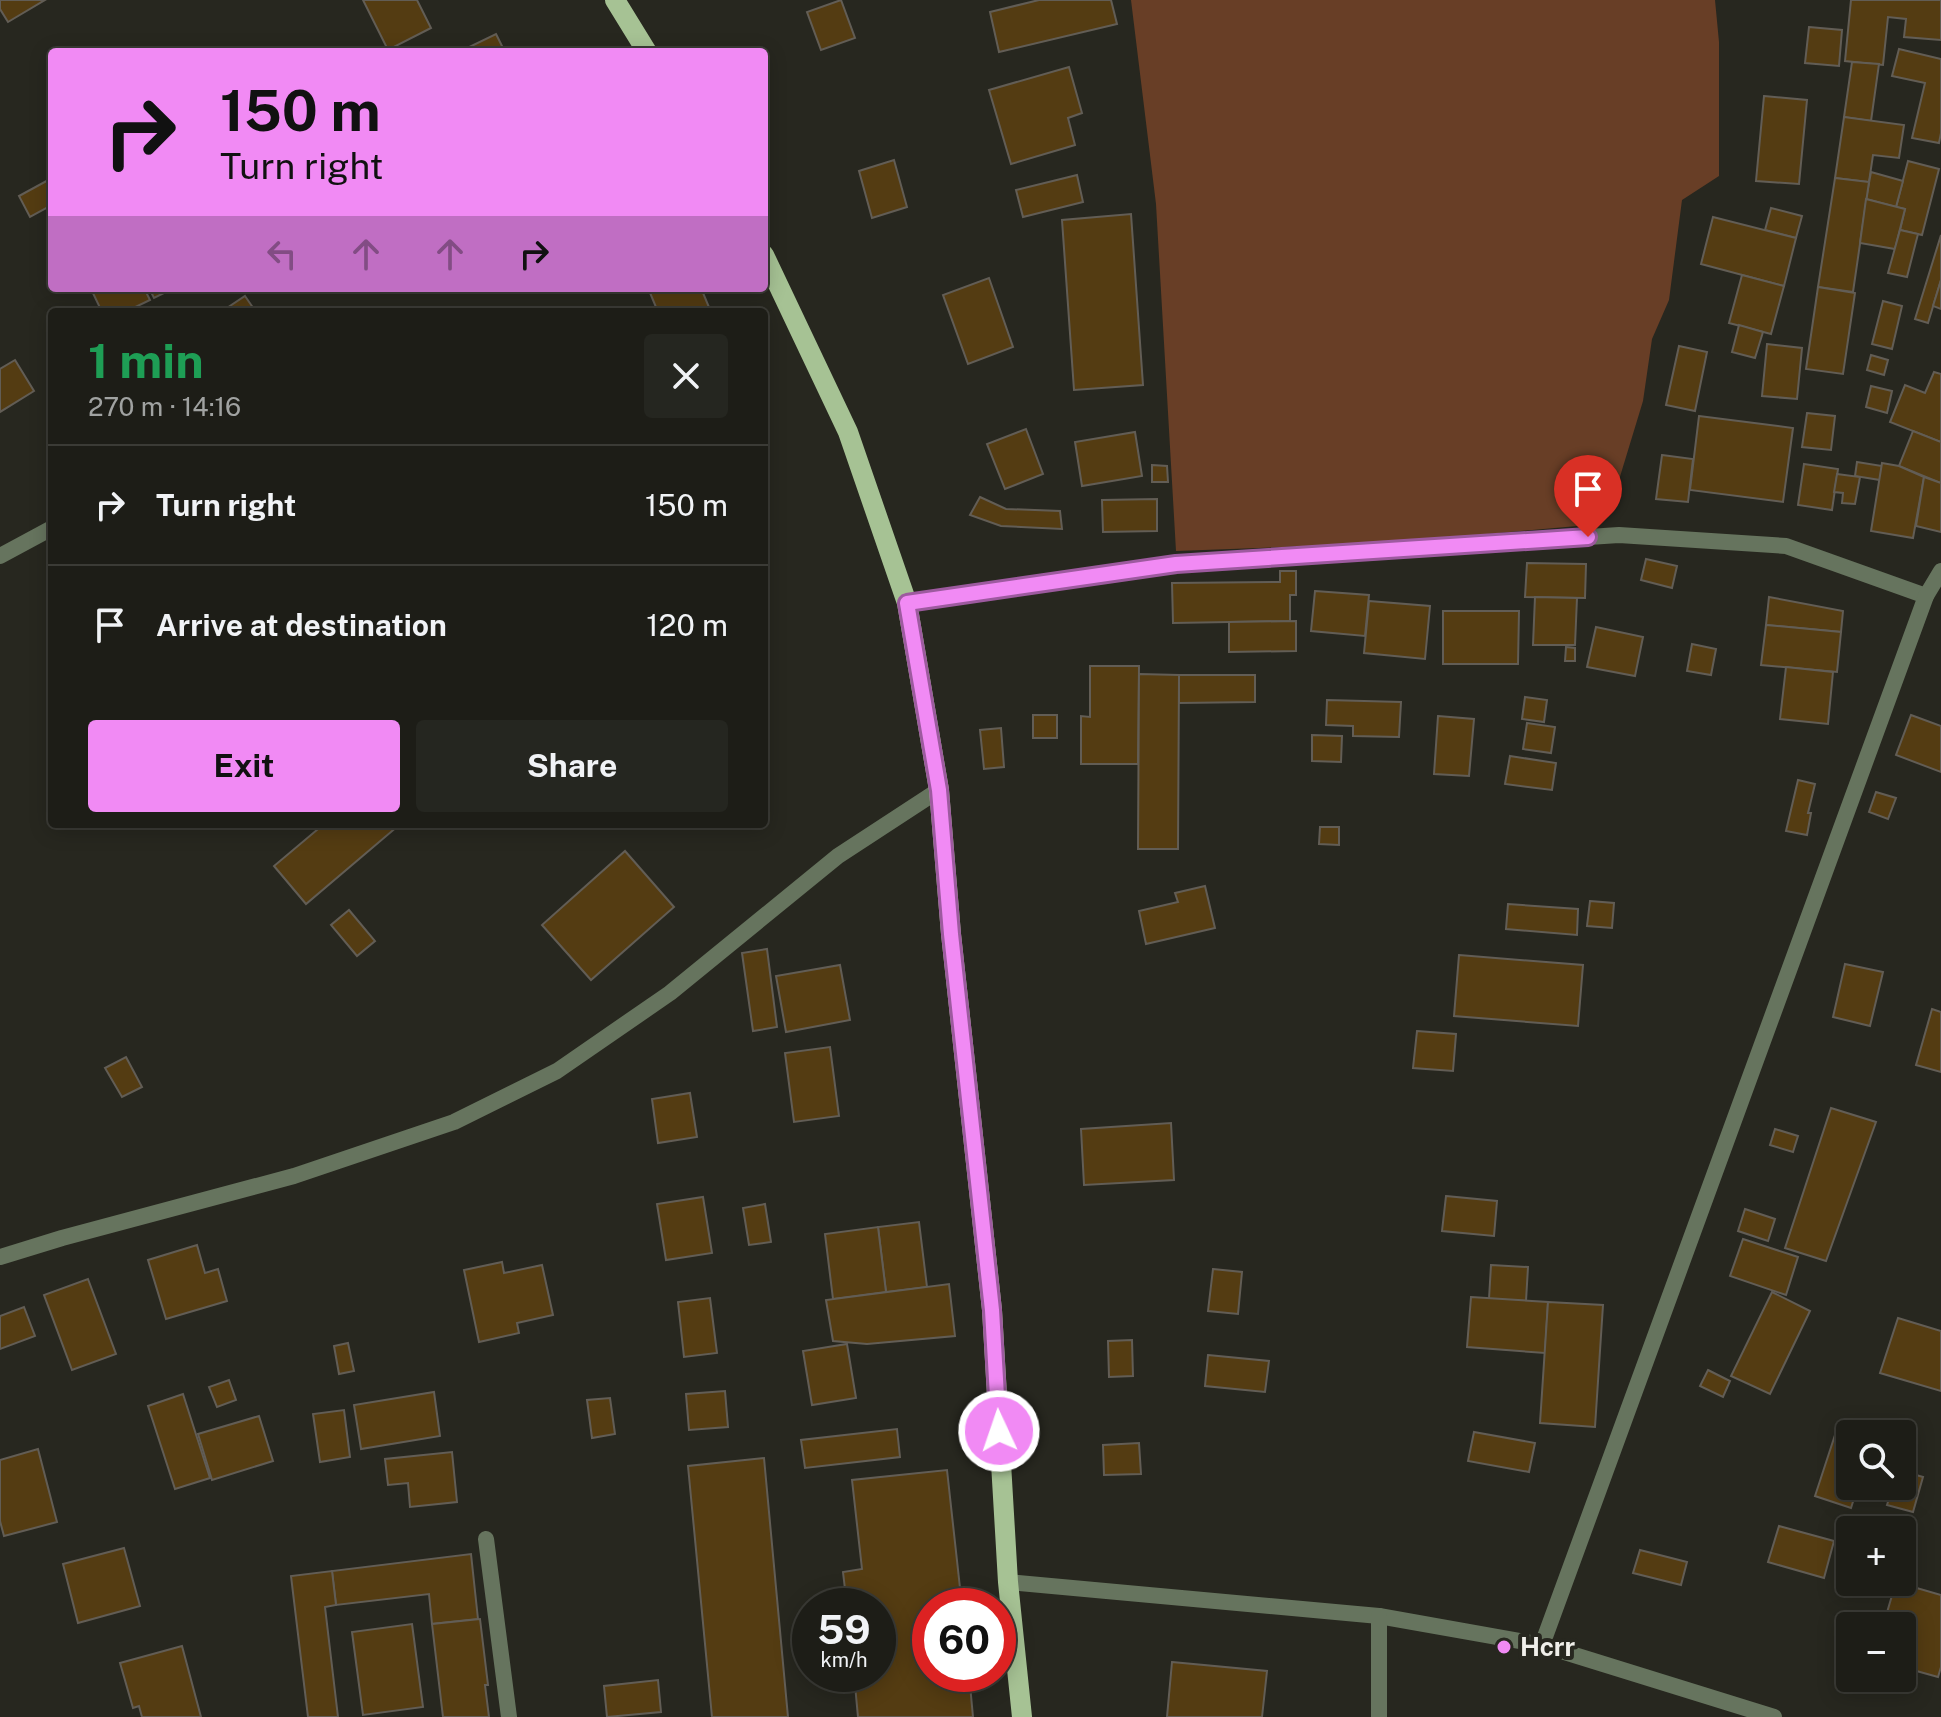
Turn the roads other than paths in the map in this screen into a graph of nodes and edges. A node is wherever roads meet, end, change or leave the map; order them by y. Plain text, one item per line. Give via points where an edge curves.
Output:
1 (615, 0) edge
2 (645, 48) edge
3 (768, 263) edge
4 (48, 530) edge
5 (0, 556) edge
6 (1941, 571) edge
7 (1926, 596) junction
8 (907, 603) junction
9 (939, 790) junction
10 (0, 1257) edge
11 (486, 1539) dead end
12 (1008, 1582) junction
13 (1379, 1616) junction
14 (1542, 1645) junction
15 (509, 1717) edge
16 (1022, 1717) edge
17 (1379, 1717) edge
18 (1774, 1717) edge

1 - 2 main road
3 - 8 main road via 848,432
4 - 5 street
6 - 7 street
7 - 8 street via 1786,546 1619,535 1176,564
7 - 14 street
8 - 9 main road
9 - 10 street via 838,856 670,993 531,1084 454,1122 294,1176
9 - 12 main road via 992,1310
11 - 15 street
12 - 13 street
12 - 16 main road
13 - 14 street
13 - 17 street
14 - 18 street

